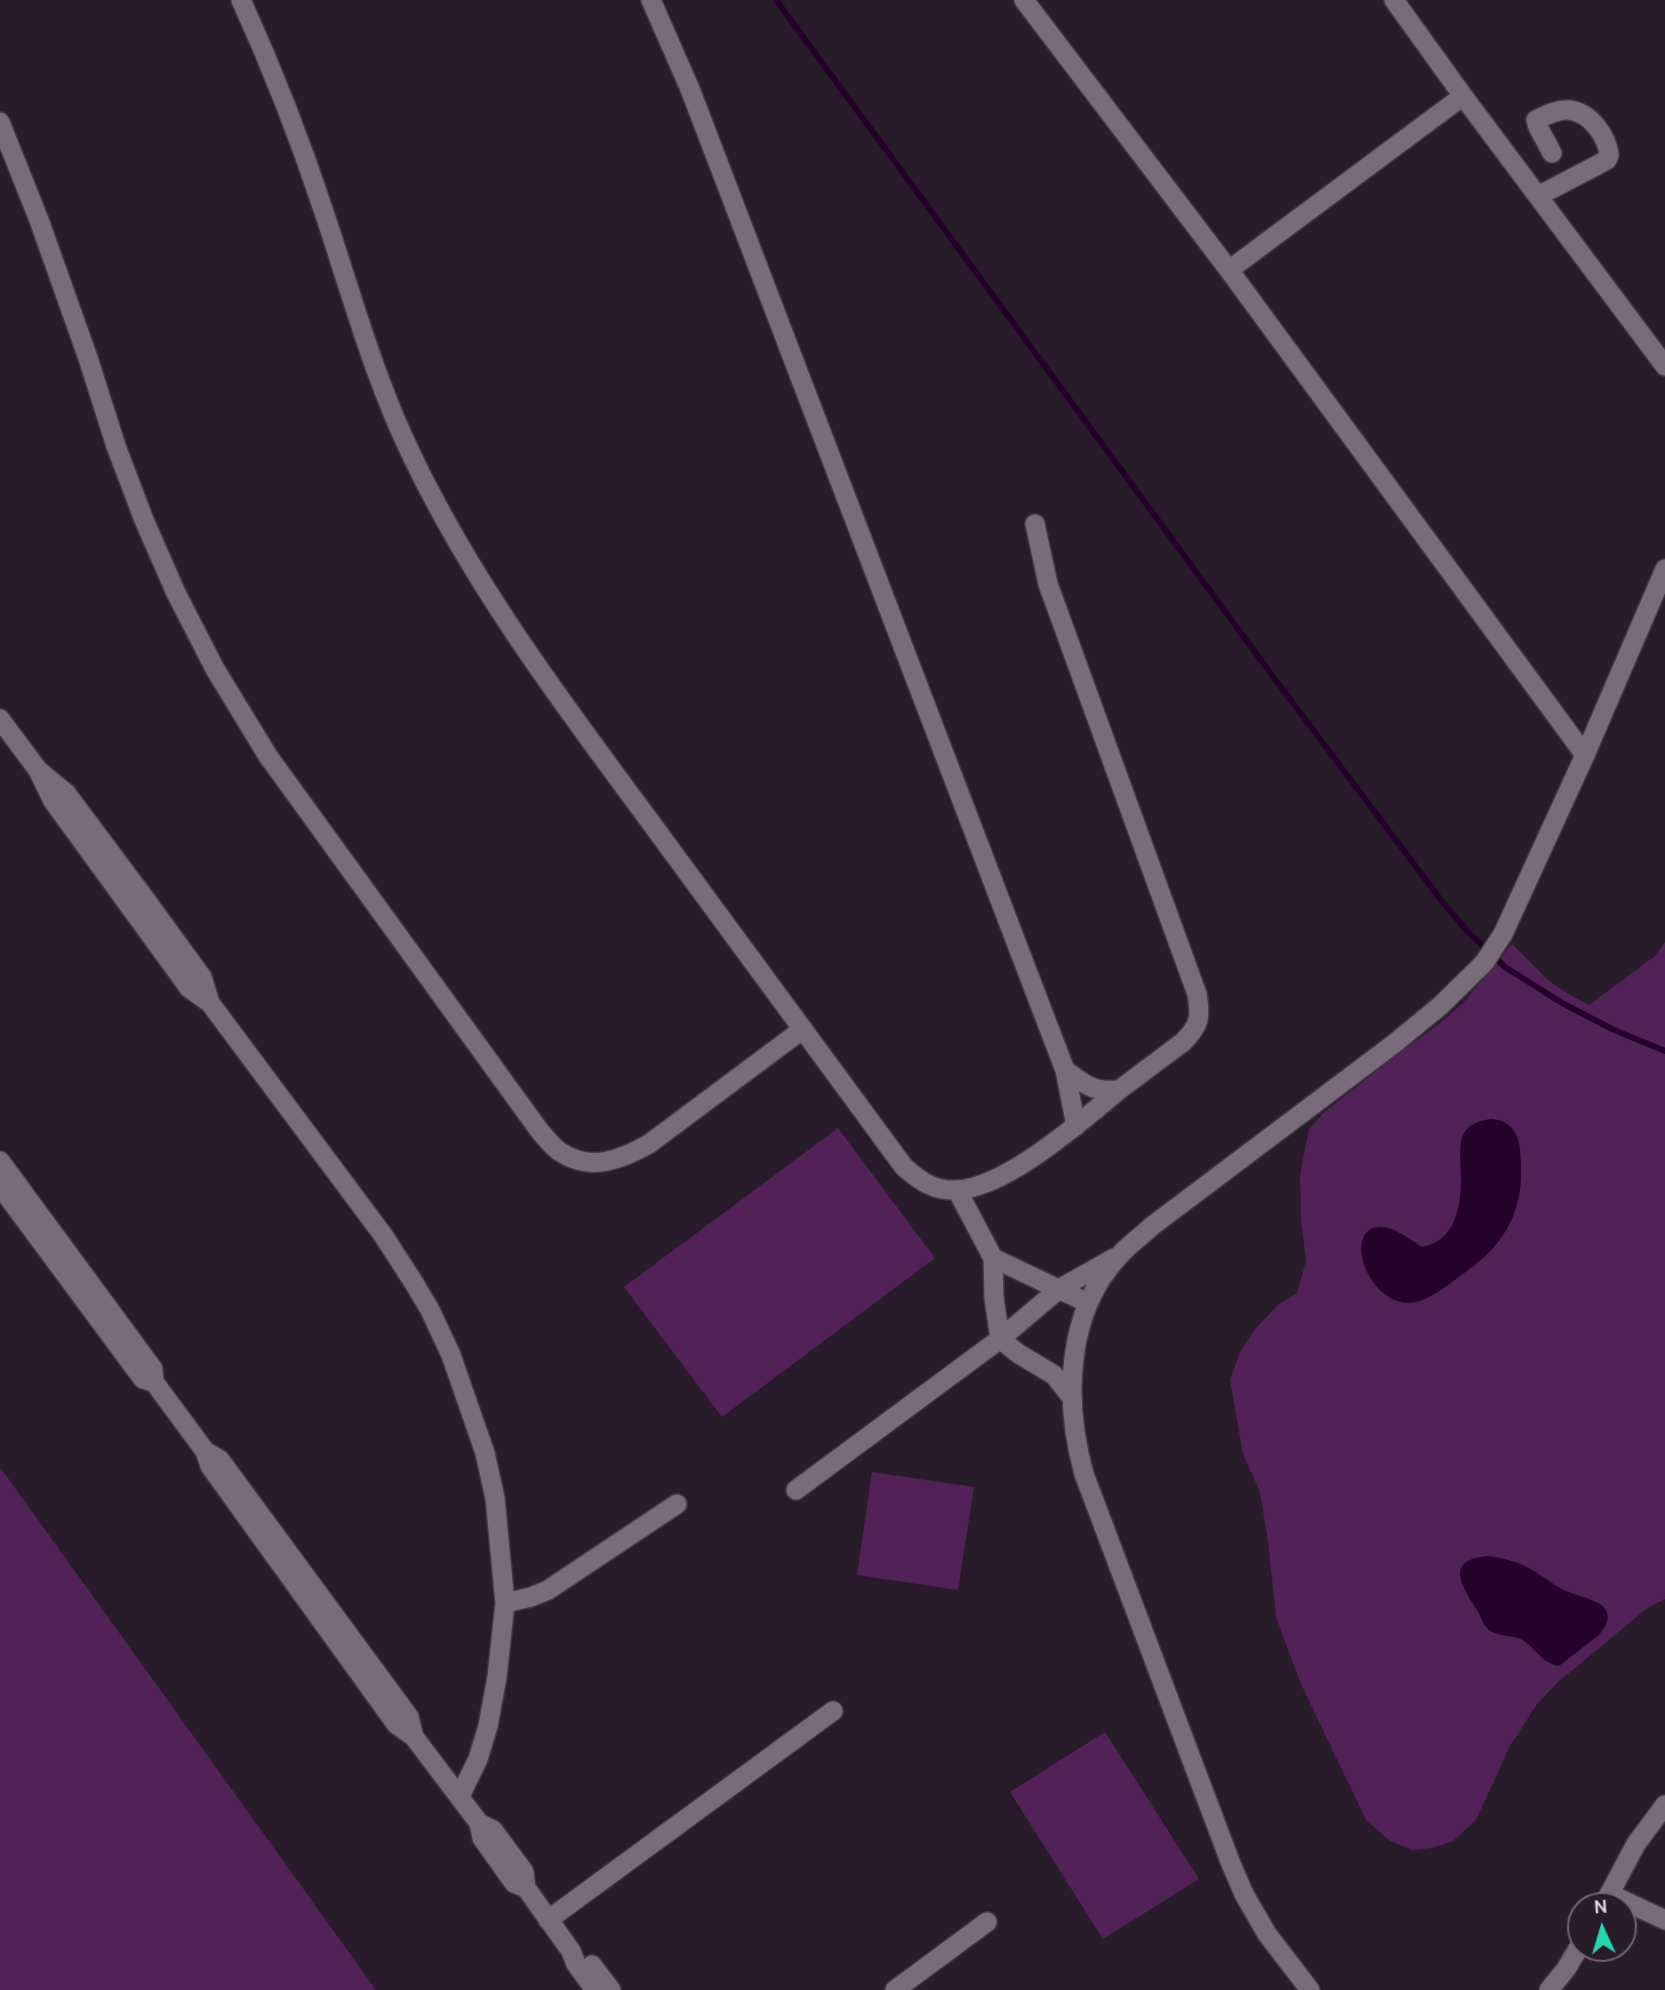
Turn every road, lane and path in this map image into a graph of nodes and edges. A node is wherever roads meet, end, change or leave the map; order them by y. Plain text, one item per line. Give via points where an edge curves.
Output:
1 (241, 0) edge
2 (651, 0) edge
3 (1024, 0) edge
4 (1394, 0) edge
5 (1463, 96) junction
6 (0, 122) edge
7 (1552, 153) dead end
8 (1538, 196) junction
9 (1229, 270) junction
10 (1663, 361) edge
11 (1035, 524) dead end
12 (1665, 569) edge
13 (0, 719) edge
14 (1585, 755) junction
15 (803, 1029) junction
16 (1065, 1070) junction
17 (1119, 1090) junction
18 (1076, 1126) junction
19 (0, 1161) edge
20 (0, 1186) edge
21 (957, 1190) junction
22 (1119, 1255) junction
23 (993, 1258) junction
24 (67, 1264) junction
25 (1059, 1289) junction
26 (1088, 1303) junction
27 (1000, 1339) junction
28 (1072, 1398) junction
29 (796, 1490) dead end
30 (677, 1504) dead end
31 (505, 1603) junction
32 (833, 1711) dead end
33 (460, 1796) junction
34 (1665, 1805) edge
35 (1610, 1892) edge
36 (1637, 1911) edge
37 (548, 1920) junction
38 (1665, 1920) edge
39 (987, 1922) dead end
40 (571, 1951) junction
41 (1570, 1962) edge
42 (595, 1990) edge
43 (611, 1990) edge
44 (895, 1990) edge
45 (1310, 1990) edge
46 (1549, 1990) edge

1 - 15 street via 315,188 393,413 435,501 492,599 558,696
2 - 16 street via 690,89
3 - 9 street
4 - 5 street
5 - 8 street
5 - 9 street
6 - 15 street via 144,520 215,669 276,766 539,1130 560,1152 576,1160 593,1164 613,1161 649,1144
7 - 8 street via 1536,120 1573,110 1587,117 1605,139 1609,155
8 - 10 street
9 - 14 street
11 - 17 street via 1048,584 1200,1009 1198,1024 1183,1042
12 - 14 street
13 - 31 street via 38,770 66,793 189,988 210,1003 383,1235 430,1310 485,1453 495,1498
14 - 22 street via 1503,934 1484,963 1395,1043
15 - 21 street via 904,1167 937,1189
16 - 17 street via 1101,1091
16 - 18 street
17 - 18 street
18 - 21 street via 1006,1173
19 - 24 street
20 - 24 street
21 - 23 street
22 - 25 street
22 - 26 street
23 - 25 street
23 - 27 street
24 - 33 street via 153,1368 154,1382 205,1451 220,1460 334,1627 409,1717 414,1737
25 - 26 street
25 - 27 street
26 - 28 street via 1076,1344
27 - 28 street via 1054,1375
27 - 29 street
28 - 45 street via 1084,1475 1231,1864 1266,1934
30 - 31 street via 548,1590
31 - 33 street via 488,1726
32 - 37 street
33 - 37 street via 506,1872 514,1883 526,1888
34 - 35 street via 1636,1844
36 - 38 street
37 - 40 street
39 - 44 street
40 - 42 street
40 - 43 street via 587,1958
41 - 46 street

